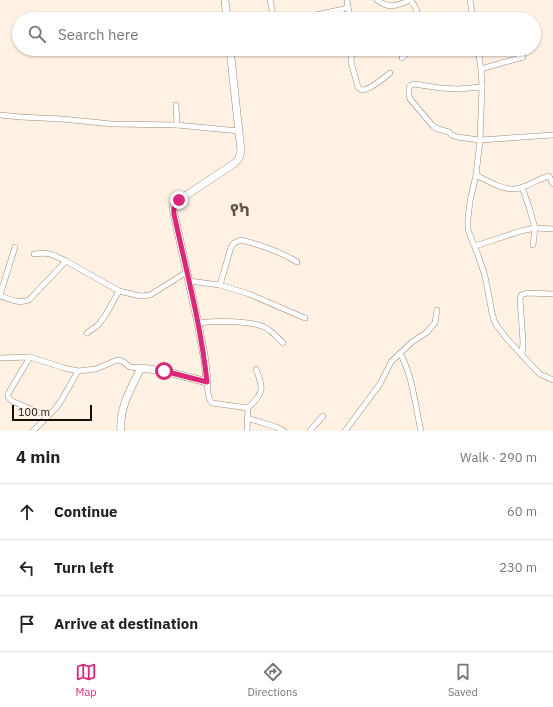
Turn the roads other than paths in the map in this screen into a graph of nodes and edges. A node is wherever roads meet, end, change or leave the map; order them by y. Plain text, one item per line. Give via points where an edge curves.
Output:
1 (225, 0) edge
2 (270, 0) edge
3 (347, 0) edge
4 (377, 0) edge
5 (411, 0) edge
6 (470, 0) edge
7 (348, 7) junction
8 (226, 12) edge
9 (272, 12) edge
10 (330, 12) edge
11 (349, 12) edge
12 (417, 12) edge
13 (472, 12) edge
14 (231, 56) edge
15 (351, 56) edge
16 (479, 56) edge
17 (523, 57) dead end
18 (481, 69) junction
19 (390, 73) dead end
20 (482, 87) junction
21 (176, 105) dead end
22 (0, 115) edge
23 (177, 125) junction
24 (239, 131) junction
25 (553, 135) edge
26 (480, 140) junction
27 (476, 175) junction
28 (553, 184) edge
29 (522, 187) junction
30 (535, 228) junction
31 (553, 229) edge
32 (534, 245) dead end
33 (475, 246) junction
34 (16, 247) dead end
35 (34, 254) dead end
36 (66, 261) junction
37 (297, 262) dead end
38 (187, 272) junction
39 (189, 281) junction
40 (220, 285) junction
41 (119, 291) junction
42 (553, 294) edge
43 (0, 296) edge
44 (437, 310) dead end
45 (305, 318) dead end
46 (198, 323) junction
47 (87, 333) dead end
48 (283, 343) dead end
49 (400, 353) junction
50 (522, 355) junction
51 (30, 357) junction
52 (0, 358) edge
53 (141, 368) junction
54 (256, 369) dead end
55 (78, 371) junction
56 (553, 380) edge
57 (207, 382) junction
58 (248, 408) junction
59 (48, 416) junction
60 (323, 416) dead end
61 (247, 418) junction
62 (33, 431) edge
63 (121, 431) edge
64 (247, 431) edge
65 (284, 431) edge
66 (310, 431) edge
67 (345, 431) edge
68 (421, 431) edge

1 - 8 street
2 - 9 street
3 - 7 street
4 - 5 street via 387,6
5 - 12 street
6 - 13 street
7 - 10 street
7 - 11 street
14 - 24 street
15 - 19 street via 360,89 376,84
16 - 18 street
17 - 18 street
18 - 20 street
20 - 26 street
20 - 26 street via 440,88 414,84 409,87 410,99 433,126 457,137
21 - 23 street
22 - 23 street via 112,124
23 - 24 street
24 - 38 street via 241,151 235,163 179,200 173,209
25 - 26 street
26 - 27 street
27 - 29 street via 504,188
27 - 33 street via 468,219 468,230
28 - 29 street via 549,176
29 - 30 street
30 - 31 street
30 - 32 street
30 - 33 street
33 - 50 street via 485,276 495,322
34 - 43 street
35 - 36 street via 50,254
36 - 41 street
36 - 43 street via 29,300 20,302
37 - 40 street via 266,247 241,240 234,243 231,248
38 - 39 street
38 - 41 street via 150,295 140,296
39 - 40 street
39 - 46 street
40 - 45 street
41 - 47 street via 106,316
42 - 50 street via 521,295
44 - 49 street via 435,323
46 - 48 street via 220,321 258,325 270,331
46 - 57 street
49 - 67 street via 391,362 380,384
49 - 68 street via 410,375
50 - 56 street via 540,374
51 - 52 street
51 - 55 street
51 - 59 street via 8,397
53 - 55 street via 130,367 117,360 96,369
53 - 57 street
53 - 63 street via 122,411
54 - 58 street via 261,382 261,392
55 - 59 street via 56,408
57 - 58 street via 212,403
58 - 61 street
59 - 62 street
60 - 66 street
61 - 64 street
61 - 65 street

